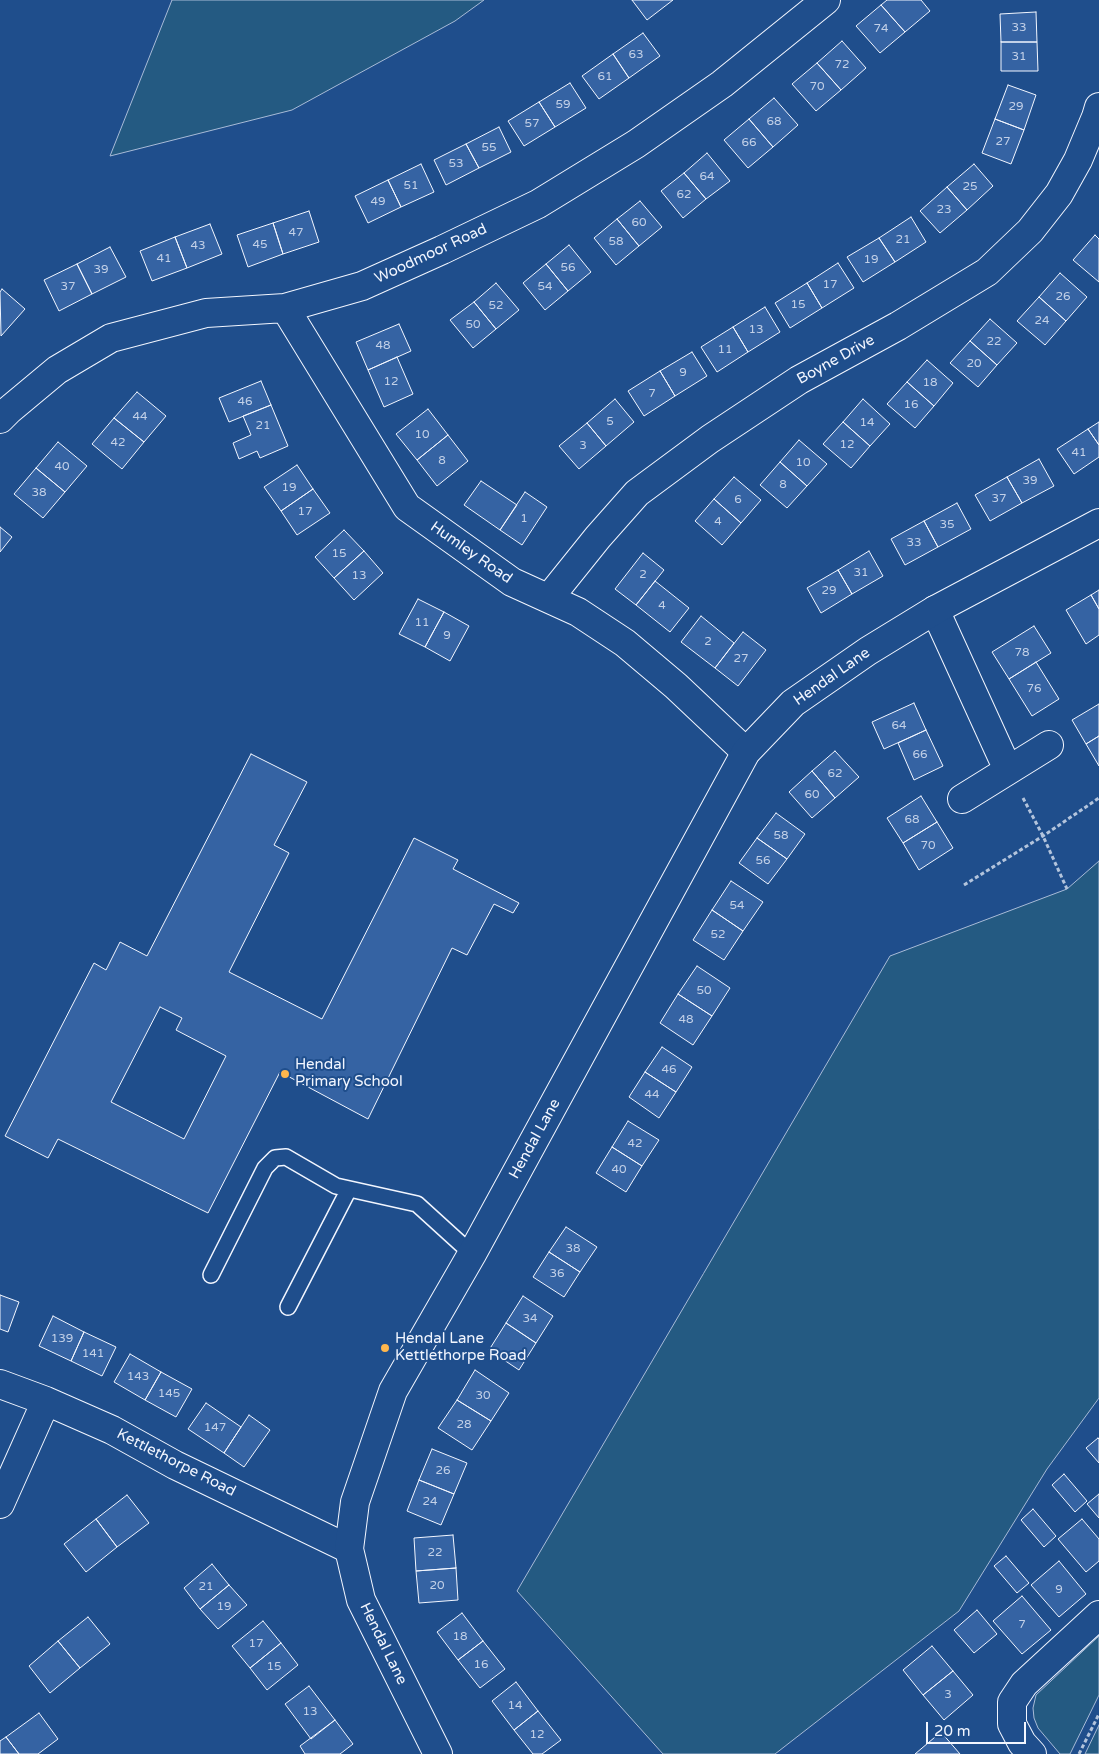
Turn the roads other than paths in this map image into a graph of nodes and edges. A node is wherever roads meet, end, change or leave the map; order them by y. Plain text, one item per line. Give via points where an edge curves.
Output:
1 (826, 0) edge
2 (1099, 107) edge
3 (285, 308) junction
4 (0, 419) edge
5 (1099, 524) edge
6 (549, 598) junction
7 (935, 610) junction
8 (1049, 745) dead end
9 (746, 752) junction
10 (1008, 770) junction
11 (962, 799) dead end
12 (349, 1189) junction
13 (472, 1254) junction
14 (211, 1275) dead end
15 (288, 1308) dead end
16 (0, 1384) edge
17 (46, 1401) junction
18 (0, 1504) edge
19 (349, 1549) junction
20 (1099, 1615) edge
21 (436, 1753) edge
22 (1032, 1754) edge

1 - 3 street, Woodmoor Road via 722,84 636,144 538,204 362,286
2 - 6 street, Boyne Drive via 1078,160 1059,194 1030,231 987,272 799,380 637,492
3 - 4 street, Woodmoor Road via 206,313 111,338 57,370
3 - 6 street, Humley Road via 407,507 512,582
5 - 7 street, Hendal Lane
6 - 9 street, Humley Road via 578,612 625,643
7 - 9 street, Hendal Lane via 792,703
7 - 10 street
8 - 10 street
9 - 13 street, Hendal Lane
10 - 11 street
12 - 13 lane via 417,1204
12 - 14 lane via 336,1186 286,1157 275,1158 265,1168
12 - 15 lane
13 - 19 street, Hendal Lane via 393,1391 355,1502
16 - 17 street, Kettlethorpe Road
17 - 18 street
17 - 19 street, Kettlethorpe Road via 112,1430 176,1465
19 - 21 street, Hendal Lane via 361,1600
20 - 22 street via 1024,1684 1012,1702 1012,1724

